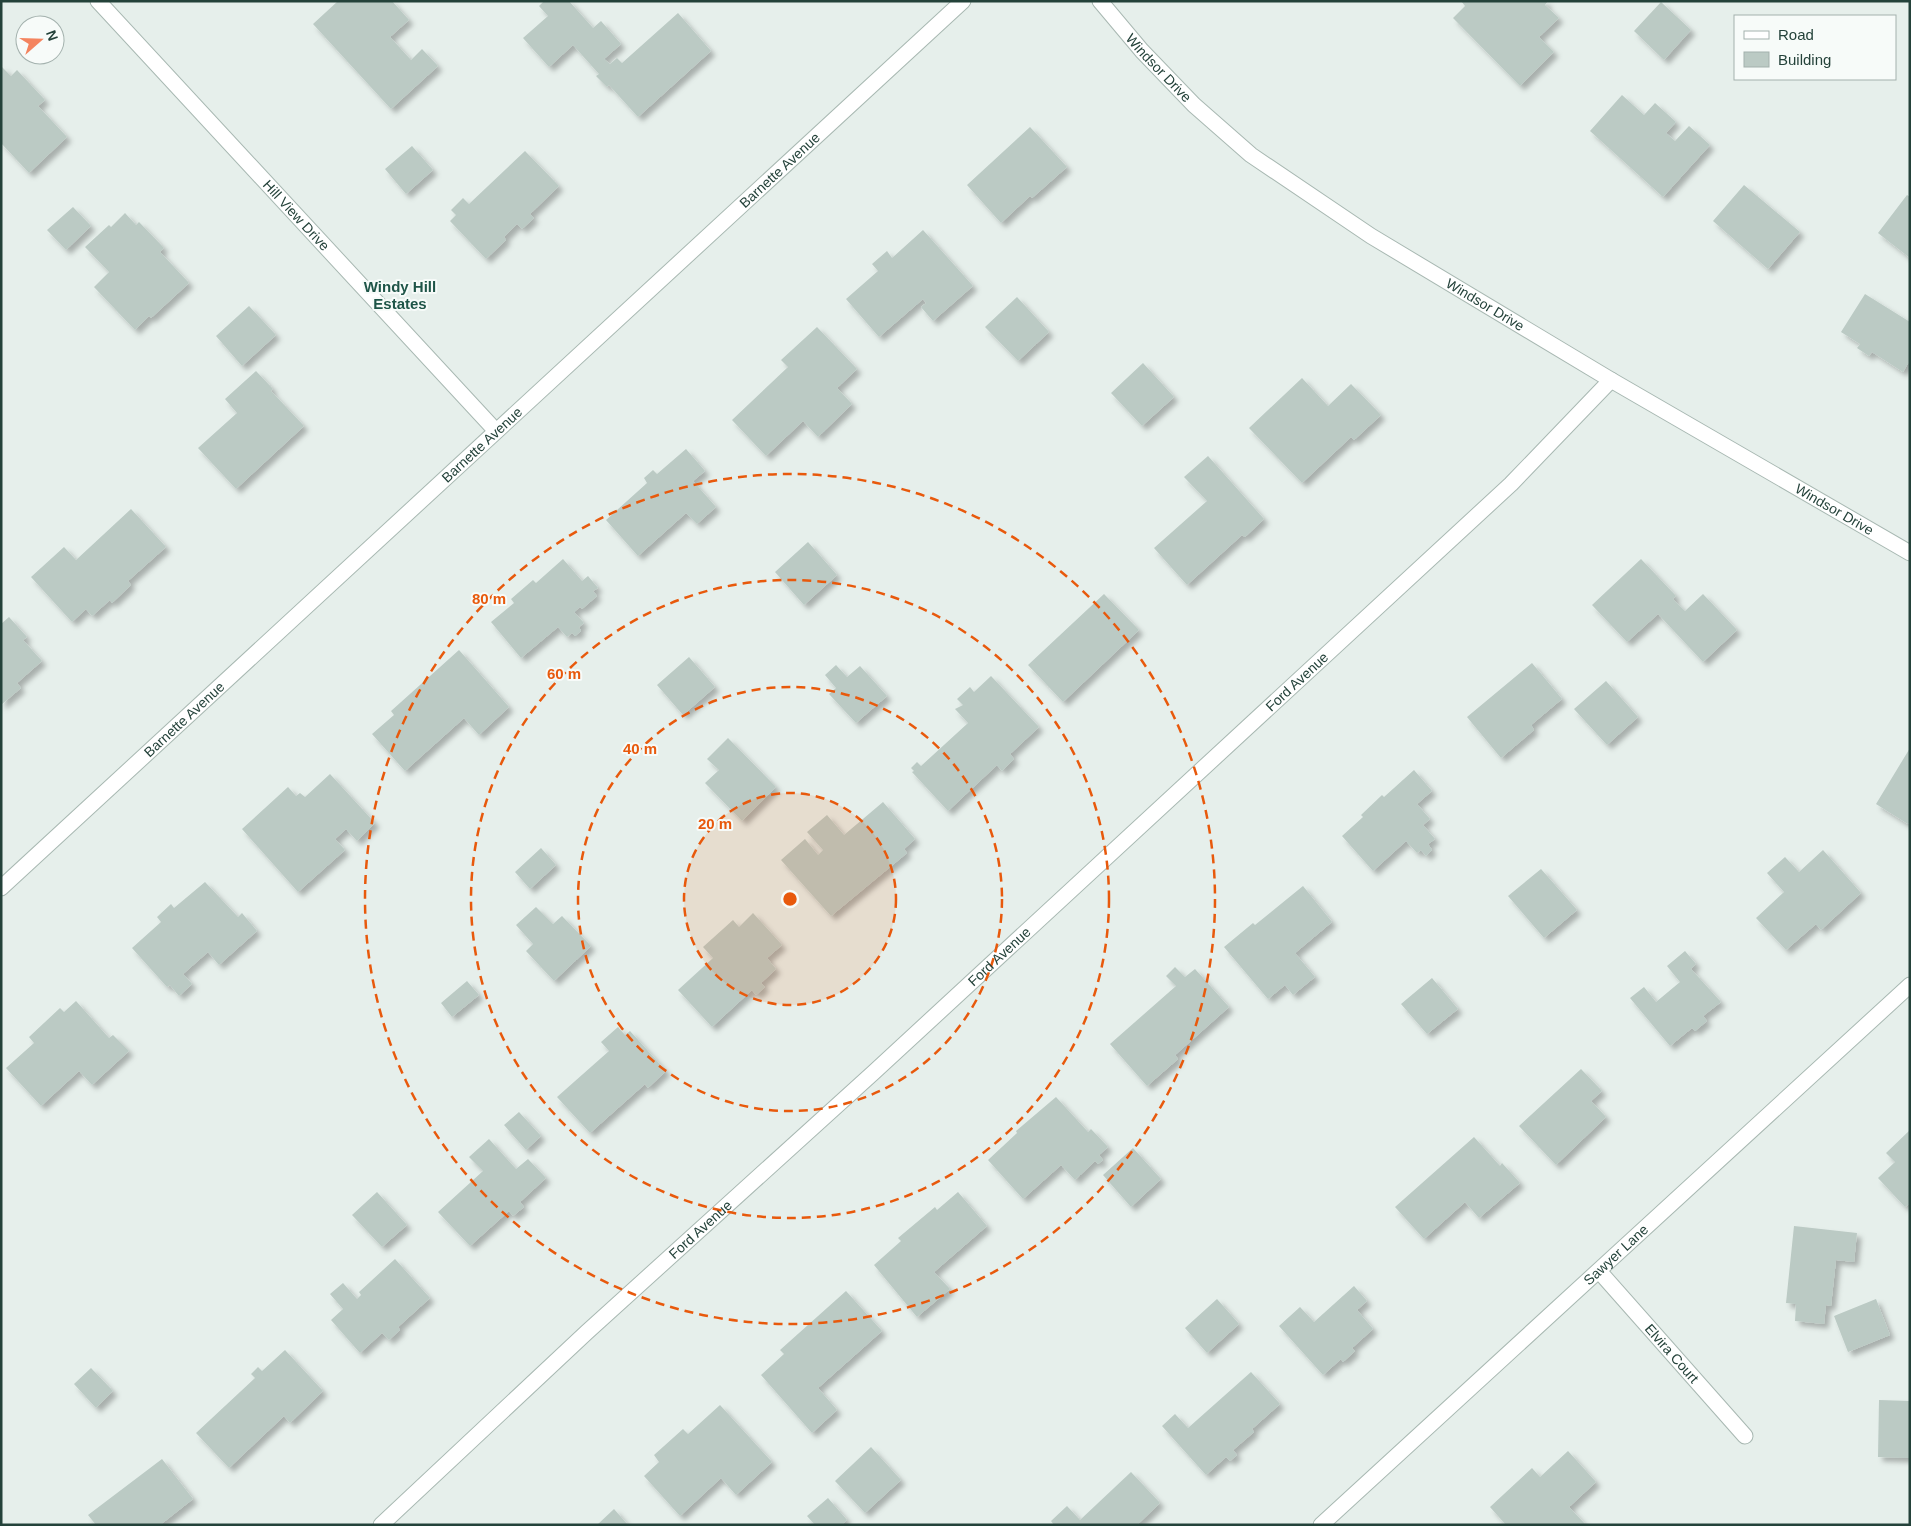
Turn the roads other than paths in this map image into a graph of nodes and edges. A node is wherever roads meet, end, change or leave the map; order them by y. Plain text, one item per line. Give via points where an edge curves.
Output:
1 (98, 1) edge
2 (962, 1) edge
3 (1100, 1) edge
4 (1611, 380) junction
5 (496, 431) junction
6 (1910, 553) edge
7 (1, 888) edge
8 (1910, 985) edge
9 (1599, 1271) junction
10 (1745, 1436) dead end
11 (381, 1525) edge
12 (1321, 1525) edge

1 - 5 street, Hill View Drive
2 - 5 street, Barnette Avenue
3 - 4 street, Windsor Drive via 1148,58 1194,105 1251,154 1371,236
4 - 6 street, Windsor Drive
4 - 11 street, Ford Avenue via 1504,491
5 - 7 street, Barnette Avenue
8 - 9 street, Sawyer Lane
9 - 10 street, Elvira Court
9 - 12 street, Sawyer Lane

